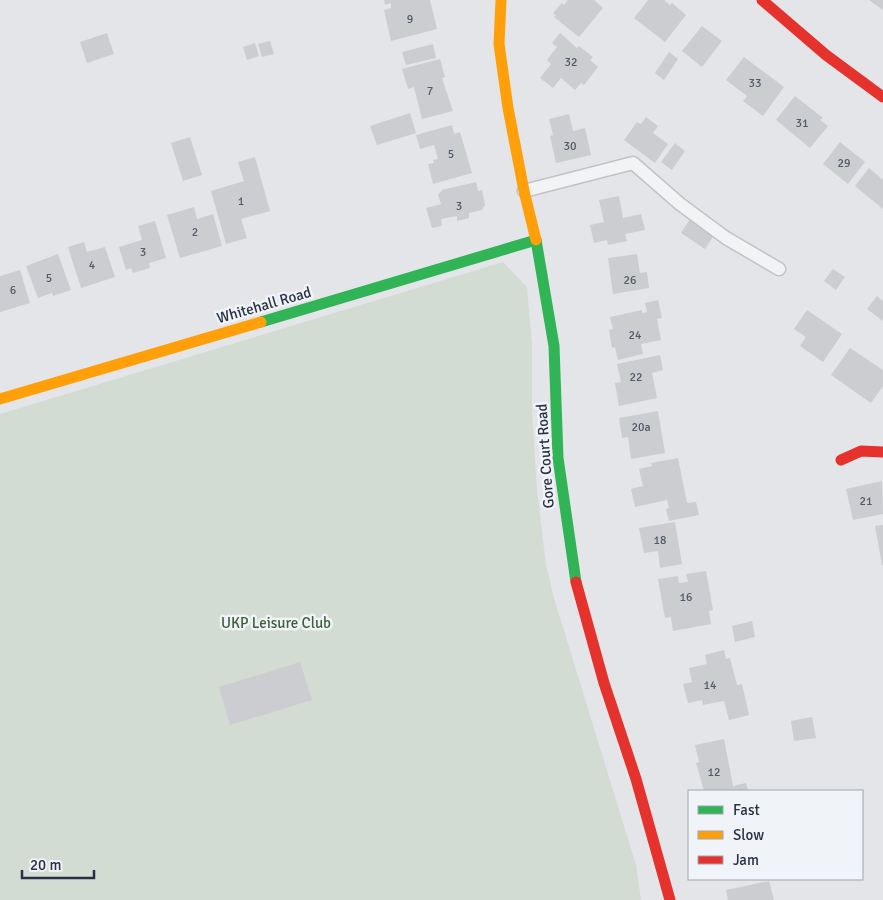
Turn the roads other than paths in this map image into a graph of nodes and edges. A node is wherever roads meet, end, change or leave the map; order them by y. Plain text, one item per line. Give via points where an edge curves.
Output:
1 (501, 0) edge
2 (762, 0) edge
3 (883, 97) edge
4 (524, 191) junction
5 (536, 240) junction
6 (779, 269) dead end
7 (0, 399) edge
8 (883, 452) edge
9 (840, 460) dead end
10 (670, 900) edge

1 - 4 street, Gore Court Road via 499,44
2 - 3 street via 826,55
4 - 5 street, Gore Court Road
4 - 6 lane via 633,163 726,238
5 - 7 street, Whitehall Road
5 - 10 street, Gore Court Road via 554,346 558,458 574,574
8 - 9 street via 861,452

